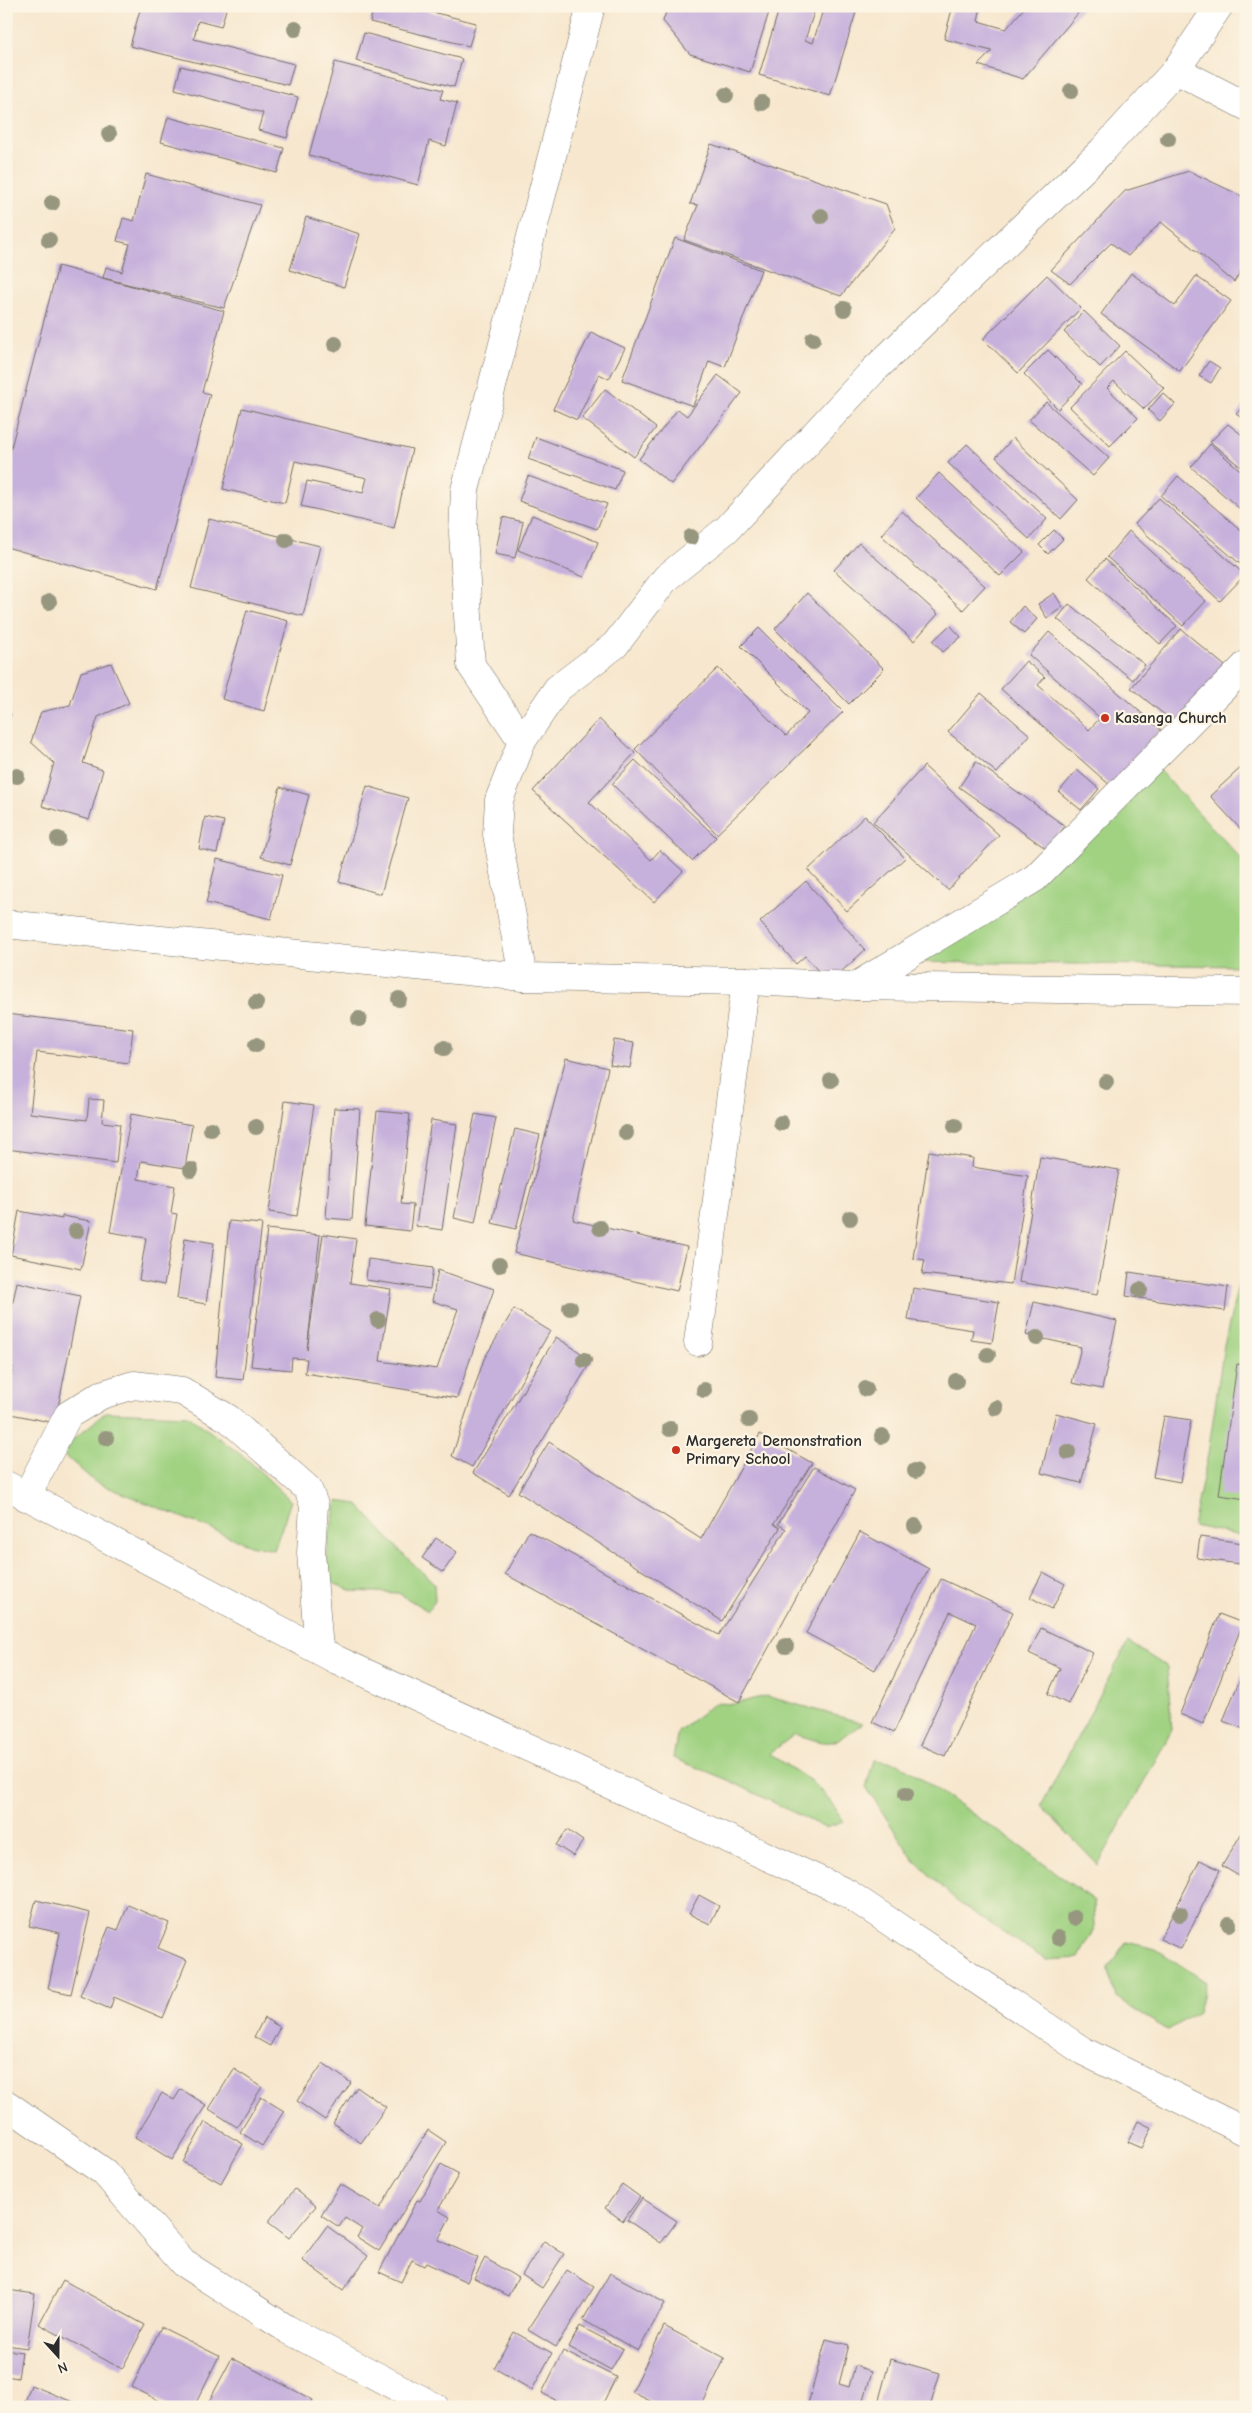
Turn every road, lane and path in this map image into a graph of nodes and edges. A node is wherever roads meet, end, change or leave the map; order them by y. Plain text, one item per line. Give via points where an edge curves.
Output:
1 (591, 6) edge
2 (1219, 6) edge
3 (1176, 70) junction
4 (1246, 106) edge
5 (1246, 665) edge
6 (522, 741) junction
7 (6, 924) edge
8 (523, 977) junction
9 (746, 981) junction
10 (856, 986) junction
11 (1246, 992) edge
12 (698, 1342) dead end
13 (16, 1491) edge
14 (319, 1650) junction
15 (6, 2104) edge
16 (1246, 2132) edge
17 (435, 2407) edge

1 - 6 street via 465,490 463,533 470,665
2 - 3 street
3 - 4 street
3 - 6 street via 1102,151 873,371 727,530 666,578 615,645 557,689
5 - 10 street via 1035,878
6 - 8 street via 499,800 498,834
7 - 8 street
8 - 9 street
9 - 10 street
9 - 12 street
10 - 11 street
13 - 14 street
13 - 14 street via 68,1416 101,1395 134,1385 182,1391 229,1420 308,1489 314,1505 311,1553
14 - 16 street via 847,1893 1083,2051
15 - 17 street via 104,2172 183,2263 287,2329

